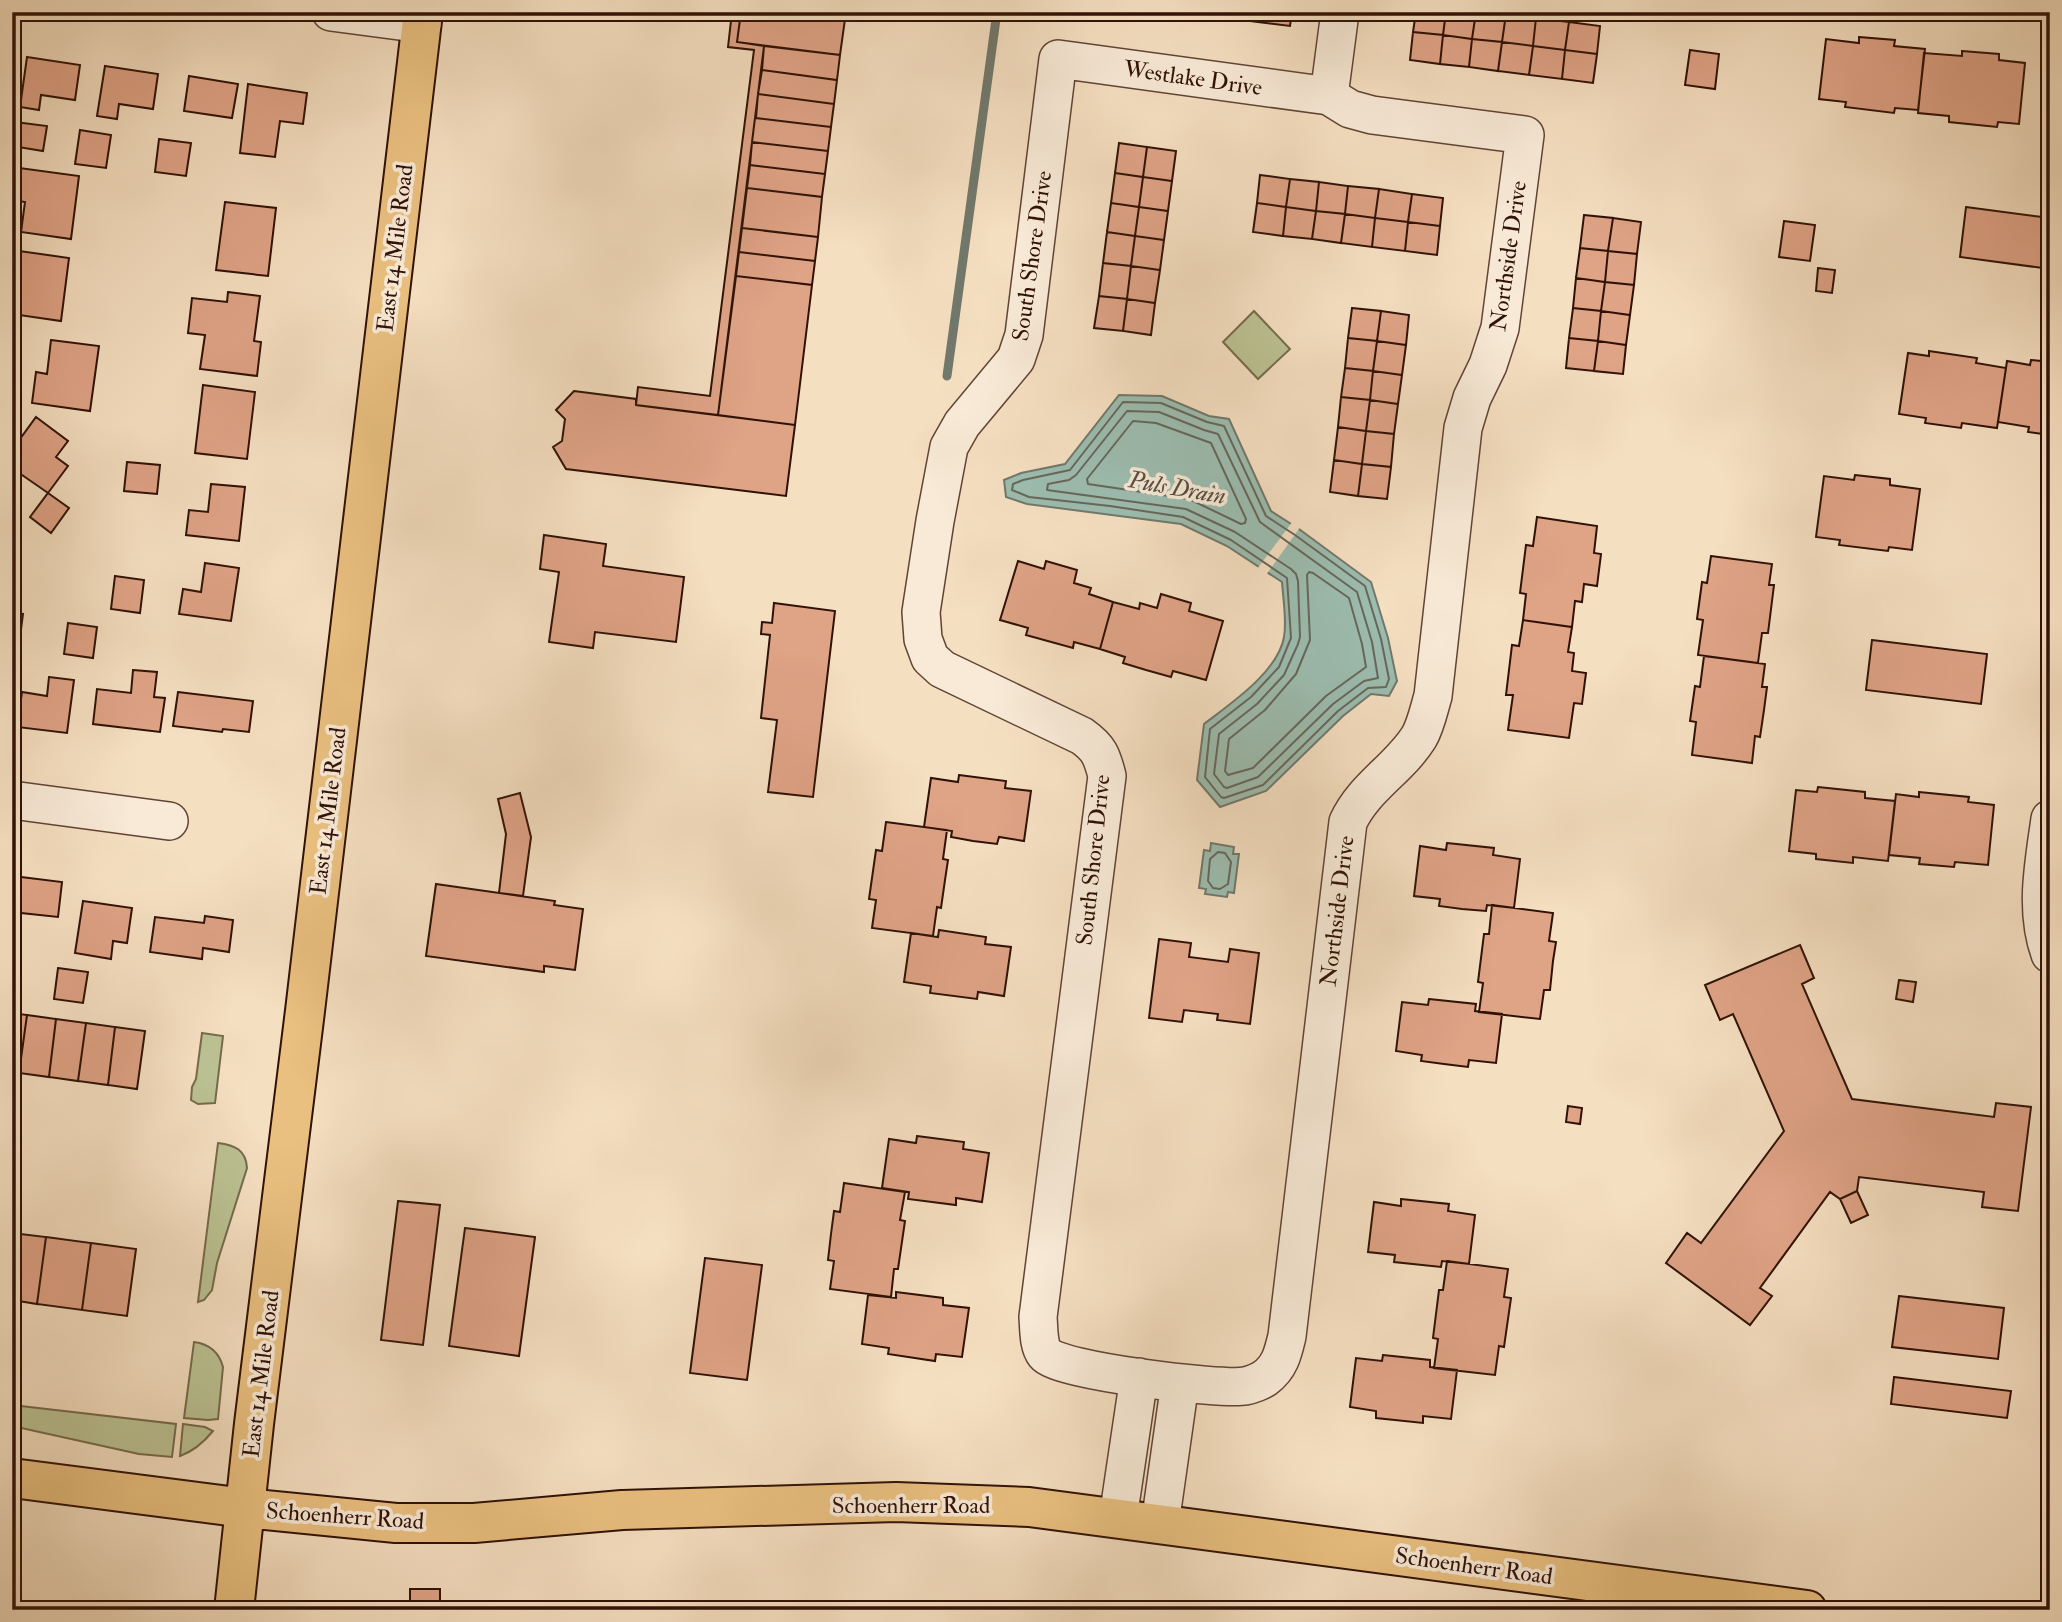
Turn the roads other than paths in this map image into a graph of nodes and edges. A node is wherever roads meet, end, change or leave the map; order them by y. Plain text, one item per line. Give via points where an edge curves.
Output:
1 (331, 12) edge
2 (1340, 12) edge
3 (422, 18) edge
4 (1058, 59) joint
5 (1329, 96) junction
6 (1525, 135) joint
7 (12, 800) edge
8 (2050, 819) edge
9 (169, 821) dead end
10 (2050, 954) edge
11 (1160, 1380) junction
12 (12, 1478) edge
13 (245, 1508) junction
14 (1118, 1518) junction
15 (1160, 1524) junction
16 (234, 1610) edge
17 (1807, 1610) edge

1 - 3 street
2 - 5 street
3 - 13 main road, East 14 Mile Road
4 - 5 street, Westlake Drive
4 - 11 street, South Shore Drive via 1024,335 1016,359 962,424 949,447 921,612 923,639 930,658 942,669 1082,736 1102,756 1107,776 1038,1317 1045,1354 1055,1361
5 - 6 street, Westlake Drive via 1372,115
6 - 11 street, Northside Drive via 1500,328 1464,428 1433,696 1420,735 1357,804 1348,822 1281,1361 1264,1379 1245,1386
7 - 9 street
8 - 10 street via 2041,909
11 - 14 street
11 - 15 street
12 - 13 main road, Schoenherr Road
13 - 14 main road, Schoenherr Road via 453,1524 622,1510 896,1502 1029,1507
13 - 16 main road, East 14 Mile Road
14 - 15 main road, Schoenherr Road
15 - 17 main road, Schoenherr Road

